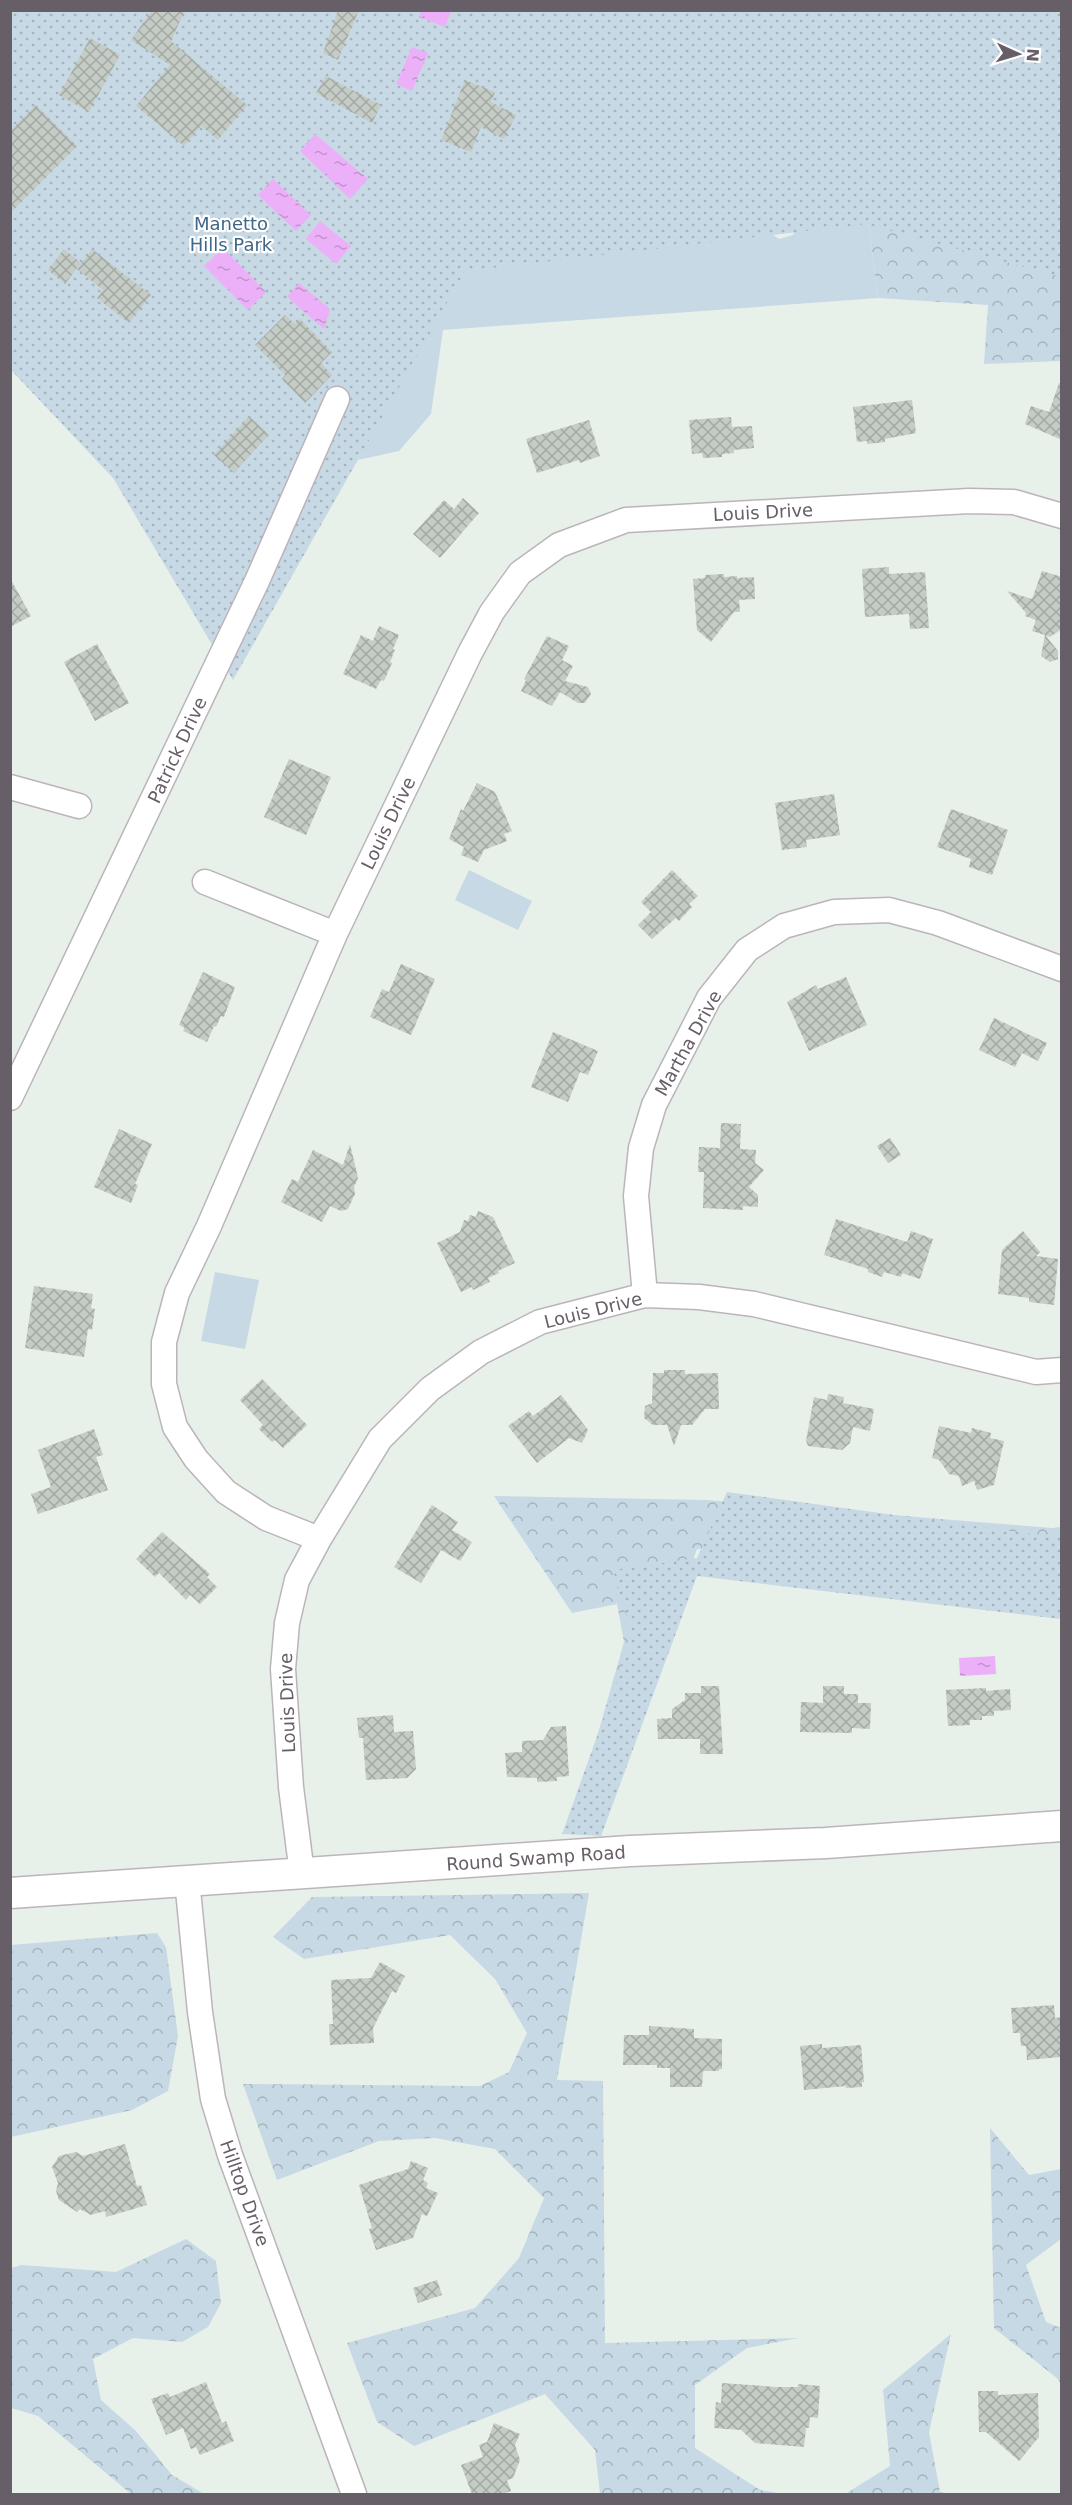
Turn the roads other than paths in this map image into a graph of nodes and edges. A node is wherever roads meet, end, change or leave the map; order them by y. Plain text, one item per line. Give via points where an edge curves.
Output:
1 (337, 399) dead end
2 (1062, 516) edge
3 (10, 787) edge
4 (79, 806) dead end
5 (205, 882) dead end
6 (335, 934) junction
7 (1062, 969) edge
8 (10, 1098) edge
9 (645, 1295) junction
10 (1062, 1370) edge
11 (319, 1539) junction
12 (1062, 1826) edge
13 (302, 1874) junction
14 (187, 1880) junction
15 (10, 1893) edge
16 (354, 2494) edge

1 - 8 street, Patrick Drive via 257,581
2 - 6 street, Louis Drive via 1014,502 969,501 760,512 626,520 559,545 520,573 492,612
3 - 4 street
5 - 6 street
6 - 11 street, Louis Drive via 177,1293 165,1342 164,1384 175,1427 196,1459 226,1492 266,1518
7 - 9 street, Martha Drive via 938,923 889,910 834,912 784,926 747,950 709,998 654,1105 644,1137 636,1196
9 - 10 street, Louis Drive via 754,1304 1036,1372
9 - 11 street, Louis Drive via 540,1322 481,1352 430,1389 380,1439
11 - 13 street, Louis Drive via 297,1580 286,1623 283,1669
12 - 13 street, Round Swamp Road
13 - 14 street, Round Swamp Road
14 - 15 street, Round Swamp Road
14 - 16 street, Hilltop Drive via 213,2099

